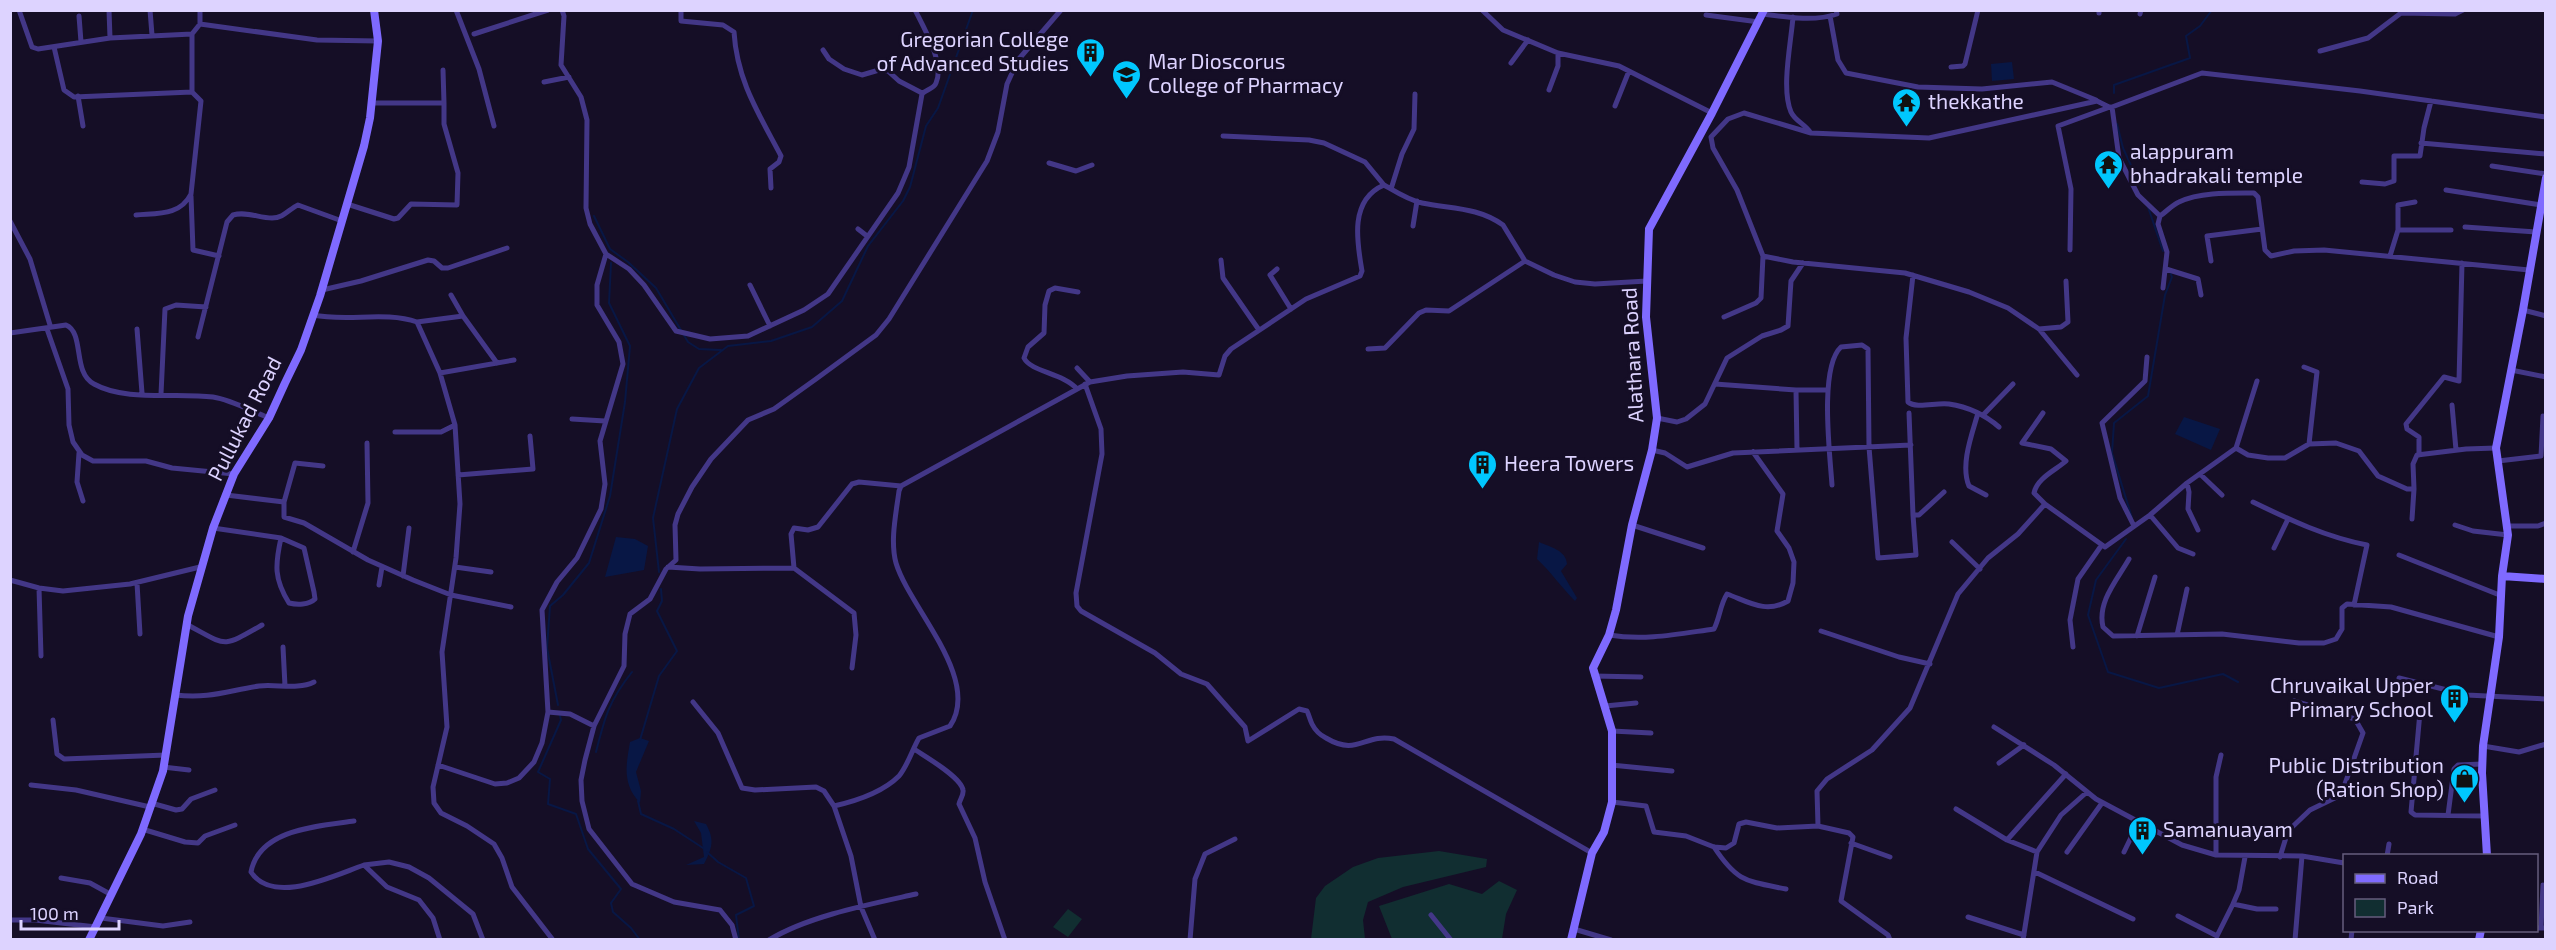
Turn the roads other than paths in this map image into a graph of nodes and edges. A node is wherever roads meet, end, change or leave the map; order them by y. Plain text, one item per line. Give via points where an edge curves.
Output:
1 (19, 10) edge
2 (110, 10) edge
3 (150, 10) edge
4 (200, 10) edge
5 (374, 10) edge
6 (456, 10) edge
7 (548, 10) edge
8 (562, 10) edge
9 (681, 10) edge
10 (915, 10) edge
11 (1061, 10) edge
12 (1482, 10) edge
13 (1836, 10) edge
14 (1978, 10) edge
15 (2463, 10) edge
16 (1706, 15) dead end
17 (79, 16) dead end
18 (1762, 16) edge
19 (1830, 16) junction
20 (1793, 17) junction
21 (200, 24) junction
22 (192, 34) junction
23 (474, 34) dead end
24 (153, 35) junction
25 (110, 38) junction
26 (1528, 40) junction
27 (378, 41) junction
28 (81, 42) junction
29 (54, 47) junction
30 (823, 50) dead end
31 (2320, 51) dead end
32 (1558, 53) junction
33 (1511, 63) dead end
34 (1951, 67) dead end
35 (443, 70) dead end
36 (1629, 71) junction
37 (568, 77) junction
38 (544, 82) dead end
39 (1549, 90) dead end
40 (192, 92) junction
41 (922, 93) junction
42 (1415, 94) dead end
43 (78, 96) junction
44 (2097, 100) junction
45 (2431, 101) junction
46 (372, 103) junction
47 (444, 103) junction
48 (1614, 106) dead end
49 (2111, 107) junction
50 (1712, 113) junction
51 (2546, 117) edge
52 (82, 126) dead end
53 (494, 126) dead end
54 (1811, 133) junction
55 (1223, 136) dead end
56 (2421, 143) junction
57 (2546, 154) edge
58 (1049, 163) dead end
59 (1092, 165) dead end
60 (2492, 166) dead end
61 (2546, 176) edge
62 (2362, 182) dead end
63 (1384, 185) junction
64 (771, 188) dead end
65 (1391, 189) junction
66 (2446, 190) dead end
67 (190, 194) junction
68 (1417, 201) junction
69 (2415, 202) dead end
70 (347, 204) junction
71 (2541, 205) junction
72 (136, 215) dead end
73 (2160, 216) junction
74 (10, 221) edge
75 (342, 221) junction
76 (1413, 226) dead end
77 (2465, 227) dead end
78 (858, 229) dead end
79 (2262, 229) junction
80 (2398, 230) junction
81 (2451, 230) dead end
82 (2536, 232) junction
83 (867, 236) junction
84 (507, 249) dead end
85 (2070, 250) dead end
86 (606, 254) junction
87 (219, 256) junction
88 (1763, 256) junction
89 (2390, 256) junction
90 (1221, 260) dead end
91 (1525, 261) junction
92 (2211, 261) dead end
93 (1803, 262) junction
94 (2462, 263) junction
95 (1277, 268) dead end
96 (2166, 269) junction
97 (2529, 270) junction
98 (1913, 275) junction
99 (2066, 280) dead end
100 (1647, 281) junction
101 (750, 285) dead end
102 (2163, 288) dead end
103 (322, 290) junction
104 (1078, 292) dead end
105 (452, 295) dead end
106 (2201, 295) dead end
107 (206, 307) junction
108 (1291, 309) junction
109 (2523, 310) junction
110 (314, 315) junction
111 (463, 316) junction
112 (2546, 316) edge
113 (1724, 317) dead end
114 (417, 322) junction
115 (770, 326) junction
116 (49, 327) junction
117 (137, 329) dead end
118 (2039, 329) junction
119 (1259, 330) junction
120 (10, 333) edge
121 (198, 337) dead end
122 (1368, 349) dead end
123 (2148, 357) dead end
124 (514, 360) dead end
125 (497, 363) junction
126 (2304, 367) dead end
127 (1077, 368) dead end
128 (2511, 370) junction
129 (440, 373) junction
130 (2077, 375) dead end
131 (2546, 377) edge
132 (2257, 381) dead end
133 (1088, 383) junction
134 (1715, 384) junction
135 (2013, 384) dead end
136 (1077, 388) junction
137 (1796, 390) junction
138 (1827, 390) junction
139 (142, 393) junction
140 (161, 394) junction
141 (2452, 405) dead end
142 (1909, 413) dead end
143 (1981, 413) junction
144 (2043, 413) dead end
145 (2543, 416) dead end
146 (269, 418) junction
147 (1657, 418) junction
148 (572, 419) dead end
149 (604, 422) junction
150 (455, 425) junction
151 (1999, 427) dead end
152 (394, 432) dead end
153 (530, 435) dead end
154 (367, 442) dead end
155 (2309, 444) junction
156 (1911, 445) junction
157 (1869, 447) junction
158 (2236, 448) junction
159 (2496, 448) junction
160 (1830, 449) junction
161 (1652, 450) junction
162 (1797, 450) junction
163 (2456, 450) junction
164 (79, 451) junction
165 (1753, 452) junction
166 (2419, 455) junction
167 (2498, 461) junction
168 (323, 466) dead end
169 (234, 474) junction
170 (2200, 474) junction
171 (458, 475) junction
172 (2187, 483) junction
173 (1833, 485) dead end
174 (901, 486) junction
175 (2414, 489) junction
176 (1944, 492) dead end
177 (226, 495) junction
178 (1986, 495) dead end
179 (2222, 495) dead end
180 (83, 501) dead end
181 (284, 502) junction
182 (2253, 502) dead end
183 (2045, 504) junction
184 (1913, 515) junction
185 (2150, 515) junction
186 (2288, 519) junction
187 (2412, 519) dead end
188 (2546, 524) edge
189 (1632, 525) junction
190 (2455, 525) dead end
191 (2134, 526) junction
192 (213, 528) junction
193 (409, 528) dead end
194 (2198, 530) dead end
195 (2508, 530) junction
196 (281, 538) junction
197 (1952, 542) dead end
198 (2102, 546) junction
199 (1703, 548) dead end
200 (2274, 548) dead end
201 (353, 552) junction
202 (2193, 554) dead end
203 (2399, 555) dead end
204 (2128, 559) dead end
205 (200, 567) junction
206 (382, 567) junction
207 (455, 567) junction
208 (668, 567) junction
209 (794, 568) junction
210 (1980, 569) junction
211 (491, 572) dead end
212 (403, 576) junction
213 (2502, 576) junction
214 (2155, 578) dead end
215 (2546, 579) edge
216 (10, 580) edge
217 (137, 583) junction
218 (379, 585) dead end
219 (39, 588) junction
220 (2187, 589) dead end
221 (451, 595) junction
222 (2502, 596) junction
223 (2354, 605) junction
224 (510, 607) dead end
225 (186, 624) junction
226 (262, 625) dead end
227 (1821, 631) dead end
228 (140, 634) dead end
229 (1609, 635) junction
230 (2177, 635) junction
231 (2138, 636) junction
232 (2499, 637) junction
233 (283, 647) dead end
234 (2073, 647) dead end
235 (41, 656) dead end
236 (1930, 664) junction
237 (852, 668) dead end
238 (1594, 676) junction
239 (1641, 677) dead end
240 (2399, 678) dead end
241 (314, 682) dead end
242 (285, 686) junction
243 (175, 695) junction
244 (2491, 698) junction
245 (2546, 699) edge
246 (2294, 701) dead end
247 (693, 702) dead end
248 (1636, 703) dead end
249 (1605, 706) junction
250 (548, 712) junction
251 (2420, 712) dead end
252 (53, 720) dead end
253 (594, 726) junction
254 (1994, 727) dead end
255 (1612, 730) junction
256 (1652, 733) dead end
257 (2546, 744) edge
258 (2024, 746) junction
259 (2483, 746) junction
260 (914, 749) junction
261 (166, 755) junction
262 (2221, 755) dead end
263 (1999, 763) dead end
264 (2482, 764) junction
265 (438, 765) junction
266 (1611, 765) junction
267 (163, 767) junction
268 (189, 770) dead end
269 (1672, 771) dead end
270 (2066, 774) junction
271 (31, 784) dead end
272 (215, 790) dead end
273 (2087, 792) junction
274 (1612, 802) junction
275 (2102, 803) junction
276 (150, 805) junction
277 (834, 806) junction
278 (1956, 809) dead end
279 (2448, 815) junction
280 (2485, 816) junction
281 (354, 821) dead end
282 (2138, 823) junction
283 (235, 825) dead end
284 (1818, 826) junction
285 (142, 829) junction
286 (1234, 839) dead end
287 (2007, 840) junction
288 (1851, 843) junction
289 (2389, 844) dead end
290 (1714, 847) junction
291 (2037, 852) junction
292 (2067, 852) dead end
293 (2124, 852) dead end
294 (1592, 853) junction
295 (2387, 854) edge
296 (2487, 854) edge
297 (2216, 855) junction
298 (1890, 856) dead end
299 (2280, 856) junction
300 (2302, 856) junction
301 (2245, 857) junction
302 (2343, 863) edge
303 (364, 865) junction
304 (2035, 872) junction
305 (61, 878) dead end
306 (2544, 886) edge
307 (1786, 889) dead end
308 (110, 894) junction
309 (916, 894) dead end
310 (2233, 904) junction
311 (861, 907) junction
312 (2276, 909) dead end
313 (1431, 915) dead end
314 (2178, 916) dead end
315 (1968, 917) dead end
316 (101, 918) junction
317 (2133, 919) dead end
318 (10, 920) edge
319 (190, 922) dead end
320 (96, 927) junction
321 (2541, 928) edge
322 (1574, 929) junction
323 (2024, 938) edge
324 (89, 939) edge
325 (440, 939) edge
326 (483, 939) edge
327 (552, 939) edge
328 (736, 939) edge
329 (769, 939) edge
330 (875, 939) edge
331 (1005, 939) edge
332 (1190, 939) edge
333 (1451, 939) edge
334 (1571, 939) edge
335 (1611, 939) edge
336 (1890, 939) edge
337 (2295, 939) edge

1 - 29 street via 32,47
2 - 25 street
3 - 24 street
4 - 21 street
5 - 27 street, Pullukad Road
6 - 53 street via 479,69
7 - 23 street
8 - 37 street via 561,60
9 - 64 street via 681,21 723,25 734,32 735,52 747,95 781,156 770,169
10 - 41 street via 939,74 934,87
11 - 208 street via 1018,60 1007,84 998,132 987,161 889,319 876,335 816,379 774,409 748,420 711,459 678,514 674,533 676,561
12 - 26 street via 1503,30
13 - 19 street via 1837,14
14 - 34 street via 1965,64
15 - 31 street via 2455,14 2401,13 2368,38
16 - 18 street
17 - 28 street
18 - 20 street
18 - 50 street, Alathara Road
19 - 20 street
19 - 44 street via 1838,60 1846,73 1918,87 1982,89 2052,82
20 - 54 street via 1788,101 1794,118 1806,124
21 - 22 street
21 - 27 street via 317,40
22 - 24 street
22 - 40 street
24 - 25 street
25 - 28 street
26 - 32 street
26 - 33 street
27 - 46 street, Pullukad Road
28 - 29 street
29 - 43 street via 64,90 68,95
30 - 41 street via 844,69 862,75 888,71
32 - 36 street via 1604,61
32 - 39 street via 1558,66
35 - 47 street
36 - 48 street
36 - 50 street
37 - 38 street
37 - 86 street via 581,97 587,120 587,216
40 - 43 street
40 - 67 street via 201,101
41 - 83 street via 909,167 898,193
42 - 65 street via 1414,129
43 - 52 street
44 - 49 street
44 - 54 street via 1929,138
45 - 49 street via 2202,73
45 - 51 street
45 - 56 street
46 - 47 street
46 - 70 street, Pullukad Road
47 - 70 street via 444,124 458,173 458,206 411,204 394,219
49 - 73 street via 2119,158 2138,195
49 - 85 street via 2058,126 2071,189
50 - 100 street, Alathara Road via 1649,229
54 - 88 street via 1744,113 1728,119 1713,134 1711,144 1737,190
55 - 63 street via 1324,143 1365,162
56 - 57 street
56 - 62 street via 2419,157 2394,156 2394,181
58 - 59 street via 1076,171
60 - 61 street
61 - 71 street
63 - 65 street
63 - 108 street via 1369,195 1359,215 1360,276
65 - 68 street
66 - 71 street
67 - 72 street via 172,212
67 - 87 street via 193,250
68 - 76 street
68 - 91 street via 1468,209 1498,221
69 - 80 street via 2398,205
70 - 75 street, Pullukad Road
71 - 82 street
73 - 79 street via 2185,200 2254,193 2258,197
73 - 96 street
74 - 116 street via 30,259
75 - 87 street via 298,205 273,218 237,213 227,222
75 - 103 street, Pullukad Road
77 - 82 street
78 - 83 street
79 - 89 street via 2265,250 2271,256 2324,250
79 - 92 street via 2207,236
80 - 81 street
80 - 89 street
82 - 97 street
83 - 115 street via 828,294
84 - 103 street via 448,268 428,260
86 - 115 street via 629,268 676,331 710,339 748,336
86 - 149 street via 597,285 597,305 624,358
87 - 107 street
88 - 93 street
88 - 113 street via 1761,298
89 - 94 street
90 - 119 street via 1223,278
91 - 100 street via 1575,282
91 - 122 street via 1449,311 1422,311 1385,348
93 - 98 street
93 - 134 street via 1791,281 1788,326 1762,336 1727,358
94 - 97 street
94 - 166 street via 2459,381 2444,377 2406,424 2418,437
95 - 108 street via 1270,275
96 - 102 street
96 - 106 street via 2198,279
97 - 109 street
98 - 118 street via 2008,308
98 - 143 street via 1906,338 1908,402 1948,404
99 - 118 street via 2068,322 2061,327
100 - 147 street, Alathara Road via 1646,317
101 - 115 street
103 - 110 street, Pullukad Road
104 - 136 street via 1055,288 1049,291 1044,333 1028,347 1024,358 1032,367 1065,378
105 - 111 street
107 - 121 street
107 - 140 street via 176,305 165,309
108 - 119 street
109 - 112 street
109 - 128 street
110 - 114 street
110 - 146 street, Pullukad Road
111 - 114 street
111 - 125 street
114 - 129 street
116 - 120 street
116 - 139 street via 71,327 82,370 95,385
116 - 164 street via 68,389 69,425
117 - 139 street
118 - 130 street
119 - 133 street via 1230,349 1219,375 1174,372
123 - 191 street via 2145,381 2102,423 2120,498
124 - 125 street
125 - 129 street
126 - 155 street via 2316,372
127 - 133 street
128 - 131 street
128 - 159 street
129 - 150 street
132 - 158 street
133 - 136 street
133 - 294 street via 1101,429 1102,454 1076,593 1081,612 1155,653 1181,674 1207,684 1245,727 1248,741 1299,709 1307,711 1321,735 1344,746 1377,738 1394,739
134 - 137 street
134 - 147 street via 1705,404 1686,419 1677,422
135 - 143 street
136 - 174 street
137 - 138 street
137 - 162 street
138 - 157 street via 1836,351 1846,345 1866,346
138 - 160 street
139 - 140 street
140 - 146 street via 215,397
141 - 163 street
142 - 156 street
143 - 151 street
143 - 178 street via 1969,449 1967,478 1969,486
144 - 183 street via 2022,443 2051,450 2066,460 2034,490
145 - 167 street via 2541,456
146 - 169 street, Pullukad Road
147 - 161 street, Alathara Road
148 - 149 street
149 - 250 street via 600,441 605,484 601,509 577,558 557,582 542,610
150 - 152 street via 441,432
150 - 171 street
153 - 171 street via 533,469
154 - 201 street via 368,502
155 - 158 street via 2285,458 2248,455
155 - 175 street via 2336,443 2359,451 2378,476
156 - 157 street
156 - 184 street
157 - 160 street
157 - 184 street via 1878,558 1916,555
158 - 170 street
159 - 163 street
159 - 167 street
160 - 162 street
160 - 173 street
161 - 165 street via 1688,467 1733,453
161 - 189 street, Alathara Road
162 - 165 street
163 - 166 street
164 - 169 street via 93,461 146,460 172,468
164 - 180 street via 77,482
165 - 229 street via 1783,494 1777,531 1789,548 1795,572 1788,601 1777,608 1766,608 1727,594 1714,629 1666,637
166 - 175 street via 2413,464
167 - 195 street
168 - 181 street via 295,463
169 - 177 street, Pullukad Road
170 - 172 street
170 - 179 street
171 - 207 street
172 - 185 street
172 - 194 street via 2188,509
174 - 209 street via 852,484 818,527 794,528
174 - 260 street via 894,530 896,563 947,658 958,696 957,713 950,726 924,735
175 - 187 street
176 - 184 street via 1920,515
177 - 181 street
177 - 192 street, Pullukad Road
181 - 201 street via 284,517 304,523
182 - 186 street
183 - 198 street
183 - 210 street
185 - 191 street
185 - 202 street via 2178,548
186 - 200 street
186 - 223 street via 2338,539 2367,545
188 - 195 street
189 - 199 street
189 - 229 street, Alathara Road
190 - 195 street via 2472,531
191 - 198 street
192 - 196 street
192 - 205 street, Pullukad Road
193 - 212 street
195 - 213 street
196 - 196 street via 304,548 314,592 312,602 289,603 280,586 275,564
197 - 210 street
198 - 234 street via 2078,579 2070,620
201 - 206 street
203 - 222 street
204 - 231 street via 2104,601 2102,622 2108,634
205 - 217 street
205 - 225 street, Pullukad Road
206 - 212 street
206 - 218 street
207 - 211 street
207 - 221 street
208 - 209 street
208 - 253 street via 650,598 630,614 624,666
209 - 237 street via 854,613
210 - 236 street via 1958,594
212 - 221 street
213 - 215 street
213 - 222 street
214 - 231 street
216 - 219 street
217 - 219 street via 63,591
217 - 228 street
219 - 235 street
220 - 230 street
221 - 224 street
221 - 265 street via 442,652 447,728
222 - 232 street
223 - 230 street via 2342,608 2342,629 2336,639 2324,643 2222,634
223 - 232 street via 2391,607
225 - 226 street via 224,644
225 - 243 street, Pullukad Road
227 - 236 street
229 - 238 street, Alathara Road via 1593,668
230 - 231 street
232 - 244 street
233 - 242 street
236 - 284 street via 1910,708 1872,750 1827,779 1816,791
238 - 239 street
238 - 249 street
240 - 244 street
241 - 242 street via 307,686
242 - 243 street via 260,686 199,698
243 - 261 street, Pullukad Road
244 - 245 street
244 - 259 street
246 - 299 street via 2355,719 2363,733 2341,795 2310,810 2288,831
247 - 277 street via 718,734 742,788 821,788
248 - 249 street
249 - 255 street
250 - 253 street via 570,714
250 - 265 street via 534,762 519,778 495,784
251 - 279 street via 2410,809 2415,814
252 - 261 street via 57,754 64,759
253 - 328 street via 581,780 589,829 632,884 674,902 720,910 732,925
254 - 258 street
255 - 256 street
255 - 266 street
257 - 259 street via 2518,752
258 - 263 street
258 - 270 street
259 - 264 street
260 - 277 street via 900,775 887,786
260 - 331 street via 963,788 959,804 975,838
261 - 267 street, Pullukad Road
262 - 297 street via 2216,777
264 - 279 street via 2458,765 2454,769
264 - 280 street
265 - 327 street via 433,787 436,809 494,844 512,886
266 - 269 street
266 - 274 street
267 - 268 street
267 - 276 street, Pullukad Road
270 - 273 street
270 - 287 street
271 - 276 street
272 - 276 street via 190,799 182,809
273 - 275 street
273 - 291 street via 2061,815
274 - 290 street via 1646,806 1654,832 1686,836
274 - 294 street via 1604,832
275 - 282 street
275 - 292 street
276 - 285 street, Pullukad Road
277 - 311 street via 851,856
278 - 287 street
279 - 280 street
280 - 296 street
281 - 303 street via 284,836 263,848 253,860 251,872 263,883 291,889
282 - 293 street
282 - 297 street via 2182,845
283 - 285 street via 205,836 198,843
284 - 288 street via 1849,833 1853,837
284 - 290 street via 1777,828 1746,822 1739,824 1734,843 1726,848
285 - 308 street, Pullukad Road
286 - 332 street via 1205,854 1195,879
287 - 291 street
288 - 298 street
288 - 336 street via 1841,901
289 - 295 street
290 - 307 street via 1734,873 1744,879
291 - 304 street
294 - 322 street
297 - 301 street
299 - 300 street
299 - 301 street
300 - 302 street
300 - 337 street
301 - 310 street
303 - 325 street via 387,887 419,900 433,918
303 - 326 street via 389,862 429,878 473,914
304 - 317 street
304 - 323 street
305 - 308 street via 90,884
306 - 321 street
308 - 316 street, Pullukad Road
309 - 311 street
310 - 312 street
310 - 314 street via 2217,936
311 - 329 street
311 - 330 street
313 - 333 street
315 - 323 street
316 - 319 street via 162,926
316 - 320 street, Pullukad Road
318 - 320 street
320 - 324 street, Pullukad Road
322 - 334 street
322 - 335 street

